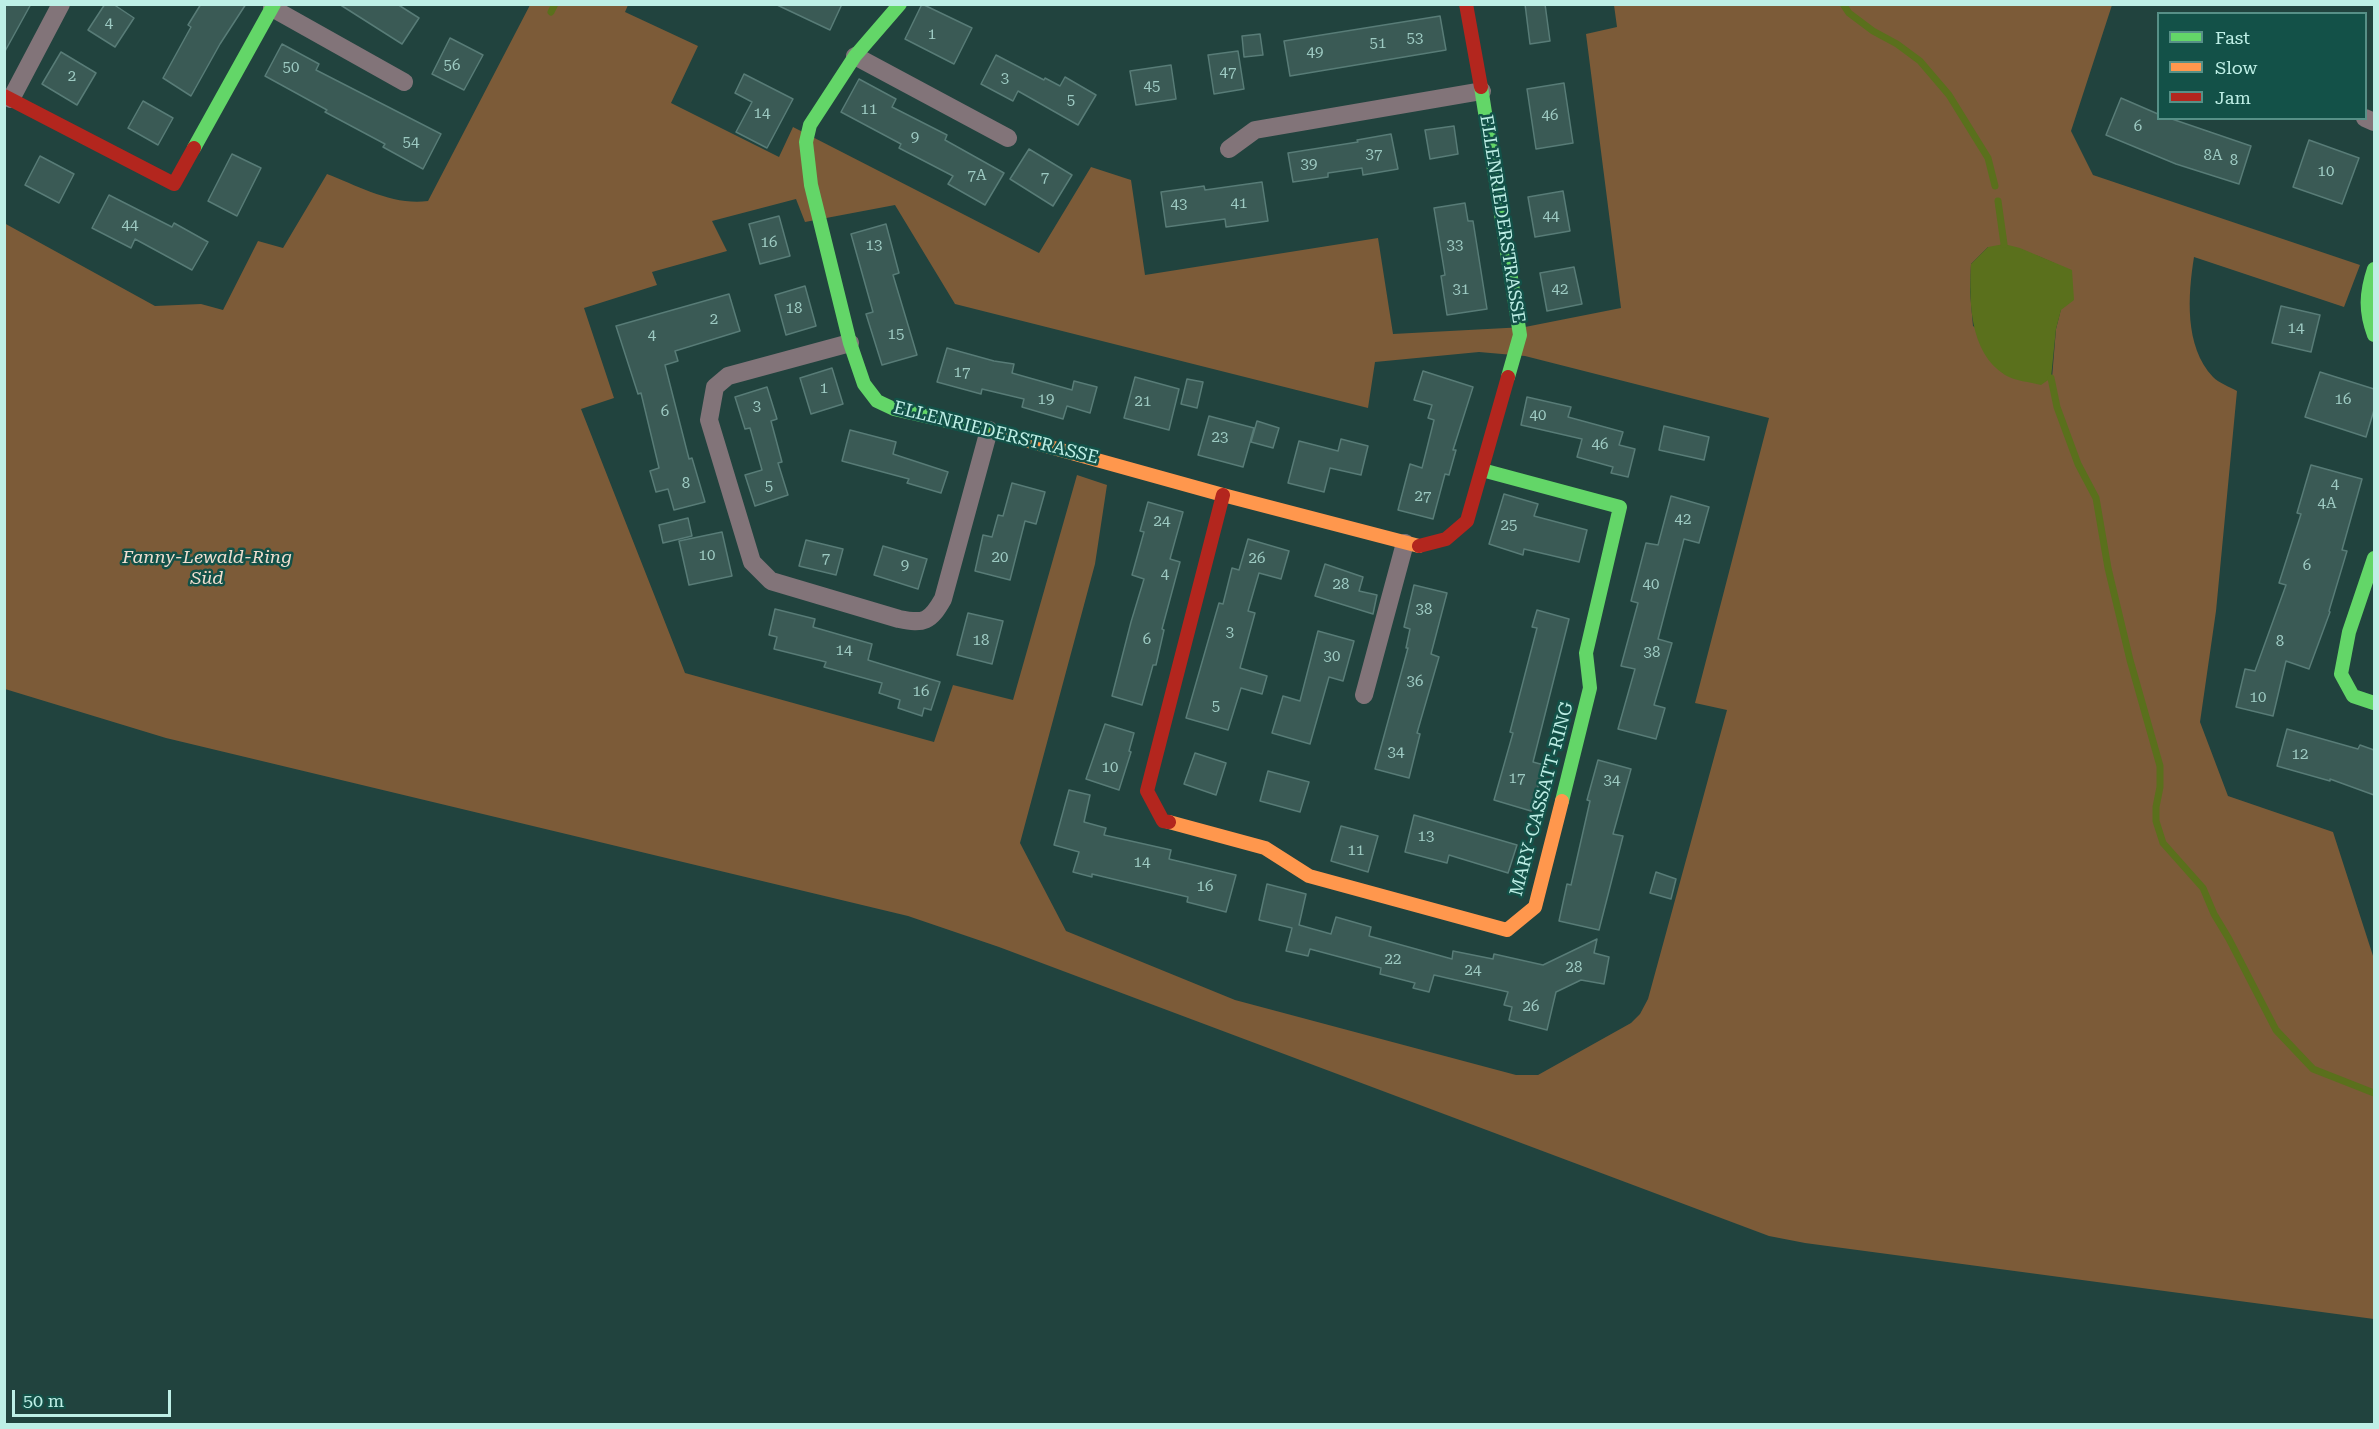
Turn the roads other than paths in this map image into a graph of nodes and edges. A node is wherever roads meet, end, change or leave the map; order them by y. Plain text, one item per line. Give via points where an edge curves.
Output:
1 (61, 4) edge
2 (900, 4) edge
3 (1466, 4) edge
4 (273, 6) edge
5 (855, 56) junction
6 (405, 82) dead end
7 (1482, 91) junction
8 (8, 98) edge
9 (1008, 138) dead end
10 (1229, 149) dead end
11 (2374, 269) edge
12 (2374, 335) edge
13 (850, 343) junction
14 (989, 430) junction
15 (1482, 470) junction
16 (1223, 495) junction
17 (1405, 543) junction
18 (2374, 558) edge
19 (1364, 696) dead end
20 (2374, 703) edge

1 - 8 street
2 - 5 street, ELLENRIEDERSTRASSE
3 - 7 street, ELLENRIEDERSTRASSE
4 - 6 street
4 - 8 street via 174,184
5 - 9 street
5 - 13 street, ELLENRIEDERSTRASSE via 810,125 806,142 811,185
7 - 10 street, ELLENRIEDERSTRASSE via 1255,130
7 - 15 street, ELLENRIEDERSTRASSE via 1520,335
11 - 12 street via 2365,296
13 - 14 street, ELLENRIEDERSTRASSE via 864,384 877,401 894,409
13 - 14 street via 728,376 715,387 709,420 752,562 771,581 899,619 928,619 943,599
14 - 16 street, ELLENRIEDERSTRASSE
15 - 16 street, MARY-CASSATT-RING via 1620,507 1586,653 1590,688 1535,907 1507,930 1309,876 1265,848 1163,821 1147,791
15 - 17 street, ELLENRIEDERSTRASSE via 1467,522 1455,536 1420,546
16 - 17 street, ELLENRIEDERSTRASSE
17 - 19 street
18 - 20 street via 2349,632 2341,674 2353,696

